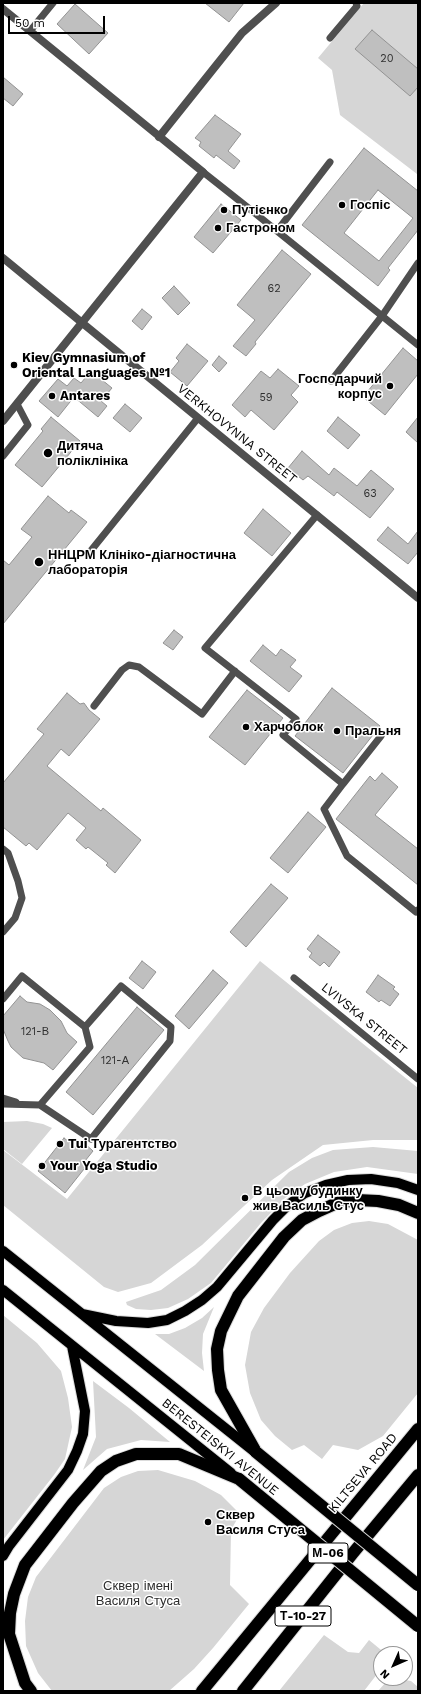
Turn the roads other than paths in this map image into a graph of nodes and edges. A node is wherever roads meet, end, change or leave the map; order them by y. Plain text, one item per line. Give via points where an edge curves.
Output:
1 (53, 3) edge
2 (276, 3) edge
3 (356, 3) edge
4 (3, 9) edge
5 (30, 31) junction
6 (330, 38) dead end
7 (159, 137) junction
8 (330, 162) dead end
9 (202, 172) junction
10 (277, 231) junction
11 (3, 258) edge
12 (418, 263) edge
13 (382, 316) junction
14 (83, 322) junction
15 (418, 346) edge
16 (331, 381) dead end
17 (17, 404) junction
18 (198, 418) junction
19 (3, 421) edge
20 (3, 456) edge
21 (317, 515) junction
22 (89, 553) dead end
23 (418, 598) edge
24 (235, 672) junction
25 (94, 706) dead end
26 (381, 736) dead end
27 (343, 784) junction
28 (3, 850) edge
29 (418, 910) edge
30 (3, 932) edge
31 (294, 978) dead end
32 (3, 999) edge
33 (85, 1026) junction
34 (418, 1079) edge
35 (3, 1098) edge
36 (3, 1104) edge
37 (21, 1104) junction
38 (40, 1105) junction
39 (418, 1190) edge
40 (418, 1213) edge
41 (3, 1251) edge
42 (3, 1290) edge
43 (82, 1314) junction
44 (72, 1346) junction
45 (418, 1429) edge
46 (256, 1452) junction
47 (418, 1475) edge
48 (239, 1479) junction
49 (3, 1556) edge
50 (418, 1585) edge
51 (418, 1626) edge
52 (232, 1654) junction
53 (251, 1685) edge
54 (31, 1691) edge
55 (192, 1691) edge
56 (202, 1691) edge
57 (243, 1691) edge

1 - 5 lane
2 - 7 street via 242,33
3 - 6 lane via 357,6
4 - 5 street
5 - 7 street
7 - 9 street
8 - 10 lane
9 - 10 lane
9 - 14 street
10 - 13 lane
11 - 14 street, VERKHOVYNNA STREET
12 - 13 lane
13 - 15 lane
13 - 16 lane
14 - 17 street
14 - 18 street, VERKHOVYNNA STREET
17 - 19 street
17 - 20 lane via 28,425
18 - 21 street, VERKHOVYNNA STREET
18 - 22 lane
21 - 23 street, VERKHOVYNNA STREET
21 - 24 lane via 205,648
24 - 25 lane via 202,714 139,667 129,665 122,670
24 - 27 lane via 296,719 283,736
26 - 27 lane
27 - 29 lane via 324,809 347,856 416,912
28 - 30 lane via 8,853 22,898 15,918
31 - 34 lane, LVIVSKA STREET
32 - 33 lane via 22,976
33 - 38 lane via 90,1047
33 - 38 lane via 121,986 171,1027 170,1041 91,1139
35 - 37 lane
36 - 37 lane
37 - 38 lane
39 - 43 main road via 398,1183 371,1179 348,1180 326,1185 305,1193 288,1205 217,1287 185,1311 167,1320 148,1322 116,1321
40 - 46 highway via 399,1205 357,1200 337,1203 319,1210 302,1220 284,1237 238,1296 221,1331 217,1349 218,1370 221,1390
41 - 43 main road, BERESTEISKYI AVENUE
42 - 44 main road, BERESTEISKYI AVENUE
43 - 46 main road, BERESTEISKYI AVENUE
44 - 48 main road, BERESTEISKYI AVENUE
44 - 49 main road via 85,1411 77,1451 68,1470
45 - 52 highway, KILTSEVA ROAD / Т-10-27
46 - 50 highway, BERESTEISKYI AVENUE / М-06, bridge
47 - 53 highway, Т-10-27 via 353,1553
48 - 51 highway, BERESTEISKYI AVENUE / М-06, bridge
48 - 54 highway via 179,1454 136,1454 116,1461 101,1471 25,1565 14,1594 9,1634 25,1683
52 - 55 highway
52 - 56 highway, Т-10-27
53 - 57 highway

